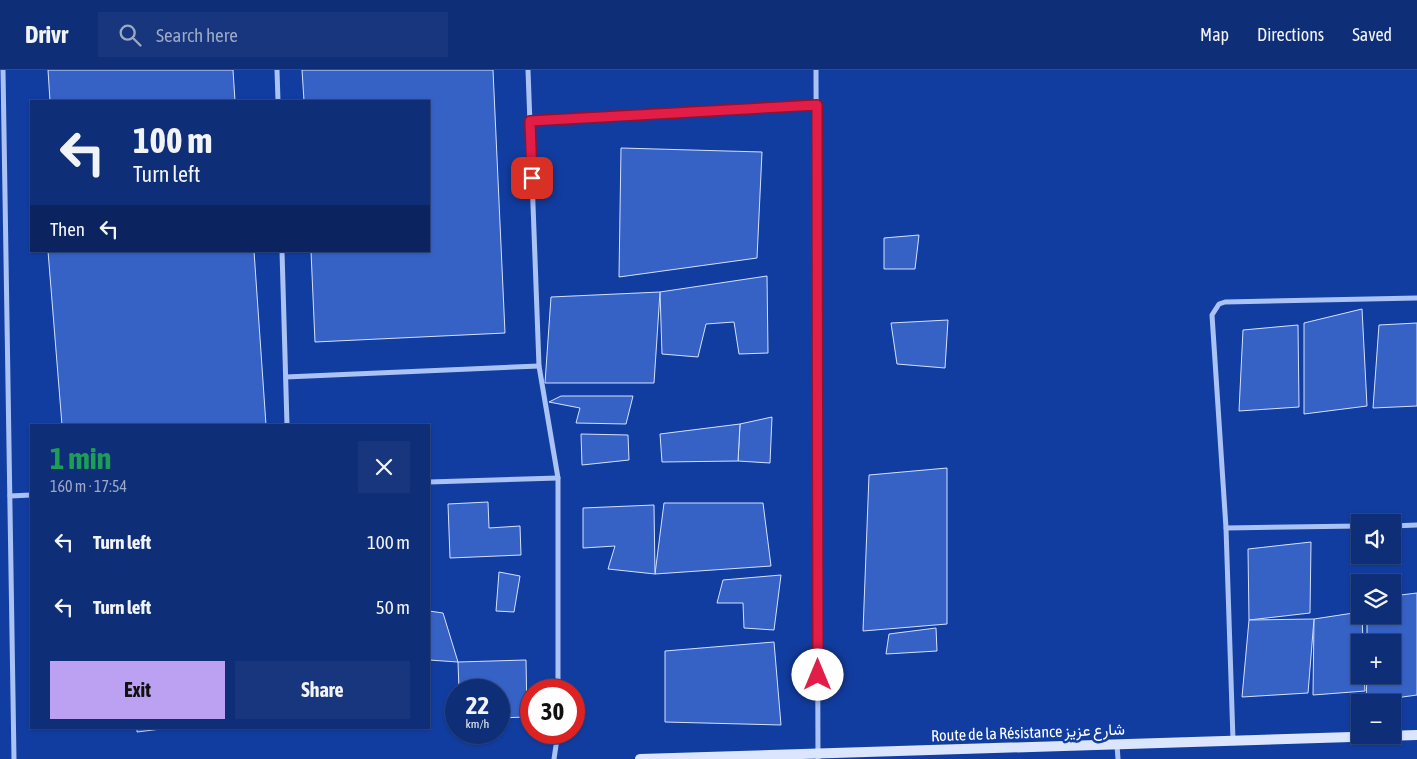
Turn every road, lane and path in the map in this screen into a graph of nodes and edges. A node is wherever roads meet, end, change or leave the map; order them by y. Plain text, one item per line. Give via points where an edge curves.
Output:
1 (3, 70) edge
2 (277, 70) edge
3 (528, 70) edge
4 (816, 70) edge
5 (278, 100) edge
6 (817, 105) junction
7 (530, 121) junction
8 (282, 252) edge
9 (1417, 298) edge
10 (539, 366) junction
11 (286, 378) junction
12 (287, 424) edge
13 (558, 478) junction
14 (430, 482) edge
15 (30, 495) edge
16 (10, 496) junction
17 (1417, 525) edge
18 (1351, 526) edge
19 (1401, 526) edge
20 (1226, 528) junction
21 (558, 679) edge
22 (1417, 735) edge
23 (1233, 741) junction
24 (556, 744) edge
25 (1117, 744) junction
26 (818, 756) edge
27 (14, 759) edge
28 (554, 759) edge
29 (640, 759) edge
30 (1118, 759) edge

1 - 16 street
2 - 5 street
3 - 7 street
4 - 6 street
6 - 7 street
6 - 26 street
7 - 10 street
8 - 11 street
9 - 20 street via 1219,304 1212,315
10 - 11 street
10 - 13 street
11 - 12 street
13 - 14 street
13 - 21 street
15 - 16 street
16 - 27 street
17 - 19 street
18 - 20 street
20 - 23 street
22 - 23 street, Route de la Résistance شارع عزيز
23 - 25 street, Route de la Résistance شارع عزيز
24 - 28 street
25 - 26 street, Route de la Résistance شارع عزيز
25 - 30 street
26 - 29 street, Route de la Résistance شارع عزيز

